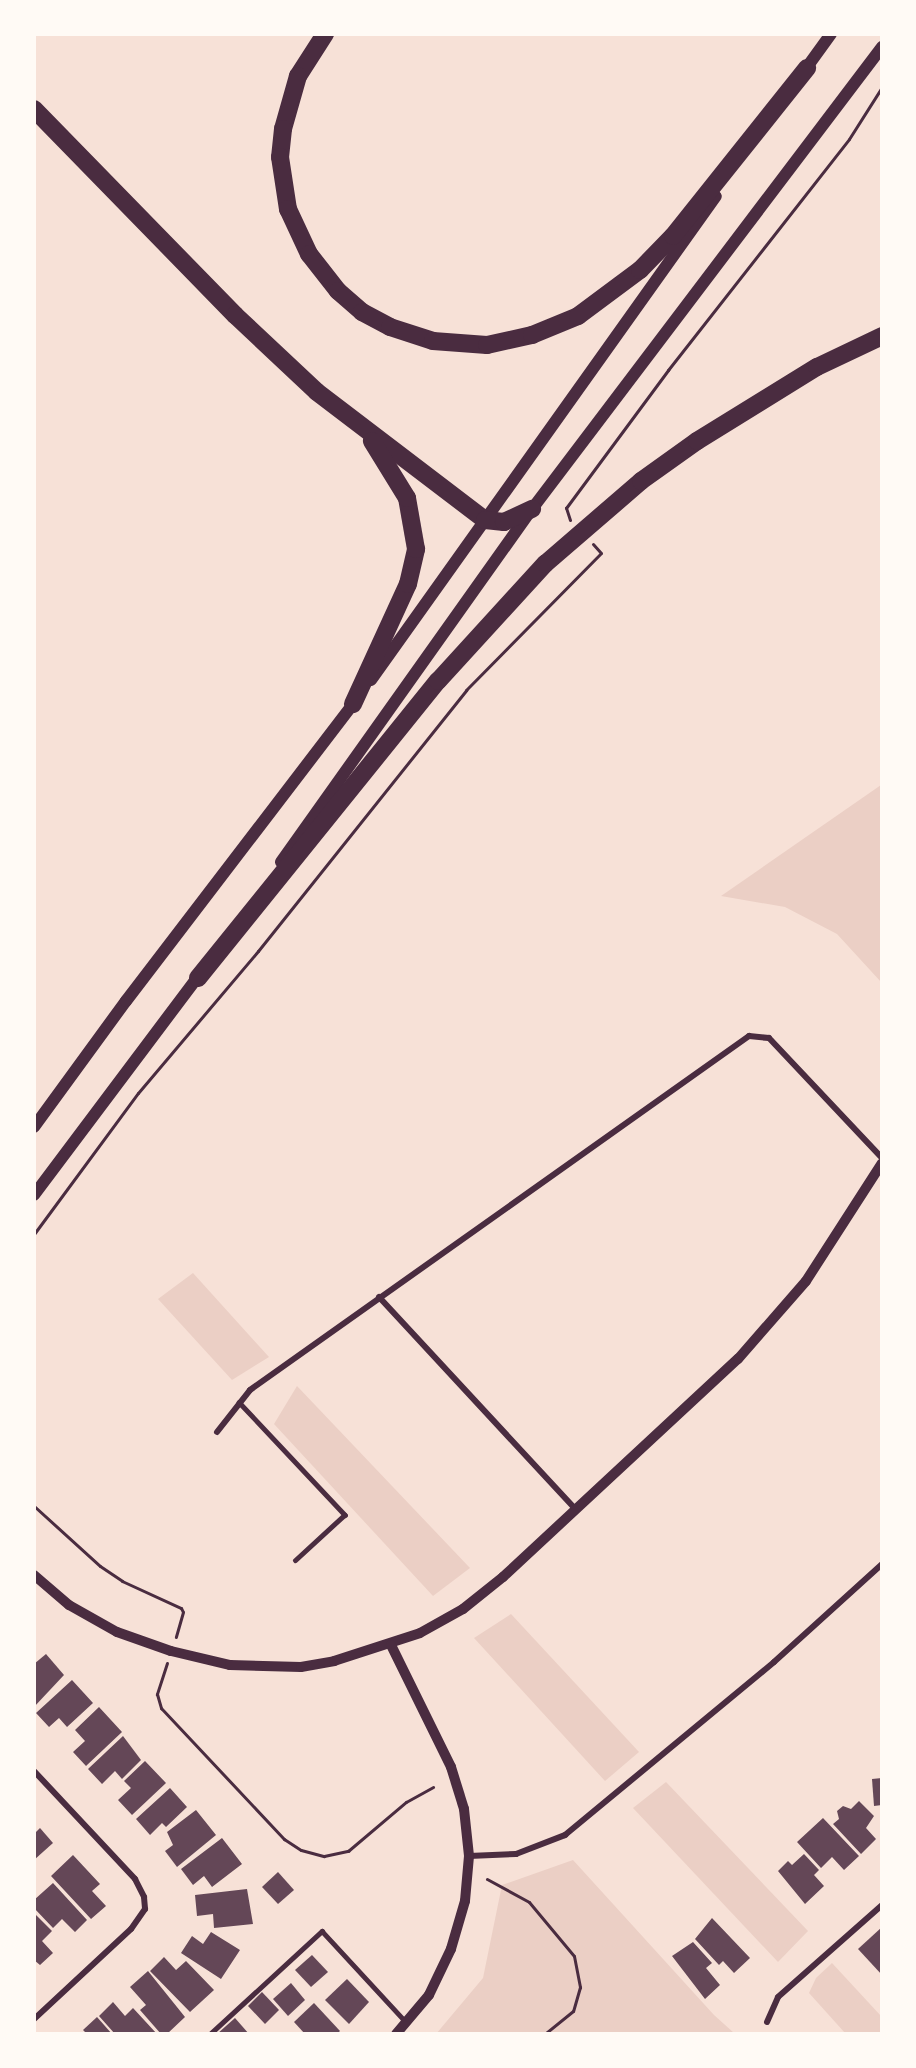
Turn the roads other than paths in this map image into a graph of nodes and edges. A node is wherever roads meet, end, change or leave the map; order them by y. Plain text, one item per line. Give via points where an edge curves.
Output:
1 (325, 34) edge
2 (831, 34) edge
3 (882, 47) edge
4 (807, 68) junction
5 (34, 109) edge
6 (882, 336) edge
7 (364, 430) junction
8 (532, 509) junction
9 (485, 519) junction
10 (353, 704) junction
11 (198, 978) junction
12 (34, 1127) edge
13 (882, 1158) edge
14 (882, 1163) edge
15 (34, 1195) edge
16 (379, 1297) junction
17 (239, 1402) junction
18 (217, 1432) dead end
19 (576, 1510) junction
20 (296, 1560) dead end
21 (882, 1564) edge
22 (34, 1575) edge
23 (391, 1645) junction
24 (34, 1771) edge
25 (469, 1856) junction
26 (882, 1905) edge
27 (34, 2019) edge
28 (767, 2022) dead end
29 (407, 2023) junction
30 (210, 2034) edge
31 (396, 2034) edge

1 - 4 highway via 298,76 283,129 280,157 288,209 309,254 338,291 362,312 390,327 434,341 488,345 532,335 578,316 640,270 673,236
2 - 4 main road
3 - 8 main road
4 - 9 main road
5 - 7 highway via 235,315
6 - 11 highway via 817,367 697,441 641,481 545,564 438,681
7 - 9 highway
7 - 10 highway via 407,498 416,549 408,584
8 - 9 highway via 504,522
8 - 11 main road
9 - 10 main road
10 - 12 main road
11 - 15 main road
13 - 16 street via 778,1046 760,1035 739,1041
14 - 19 street via 830,1245 775,1320
16 - 17 street
16 - 19 street
17 - 18 street
17 - 20 lane via 345,1515
19 - 23 street via 463,1609
21 - 25 street via 774,1662 565,1835 516,1854
22 - 23 street via 69,1605 101,1624 206,1661 301,1667
23 - 25 street via 455,1776 464,1809
24 - 27 street via 135,1879 145,1909 131,1929
25 - 29 street via 465,1901 451,1949 429,1995
26 - 28 street via 778,1997
29 - 30 lane via 322,1931
29 - 31 street

